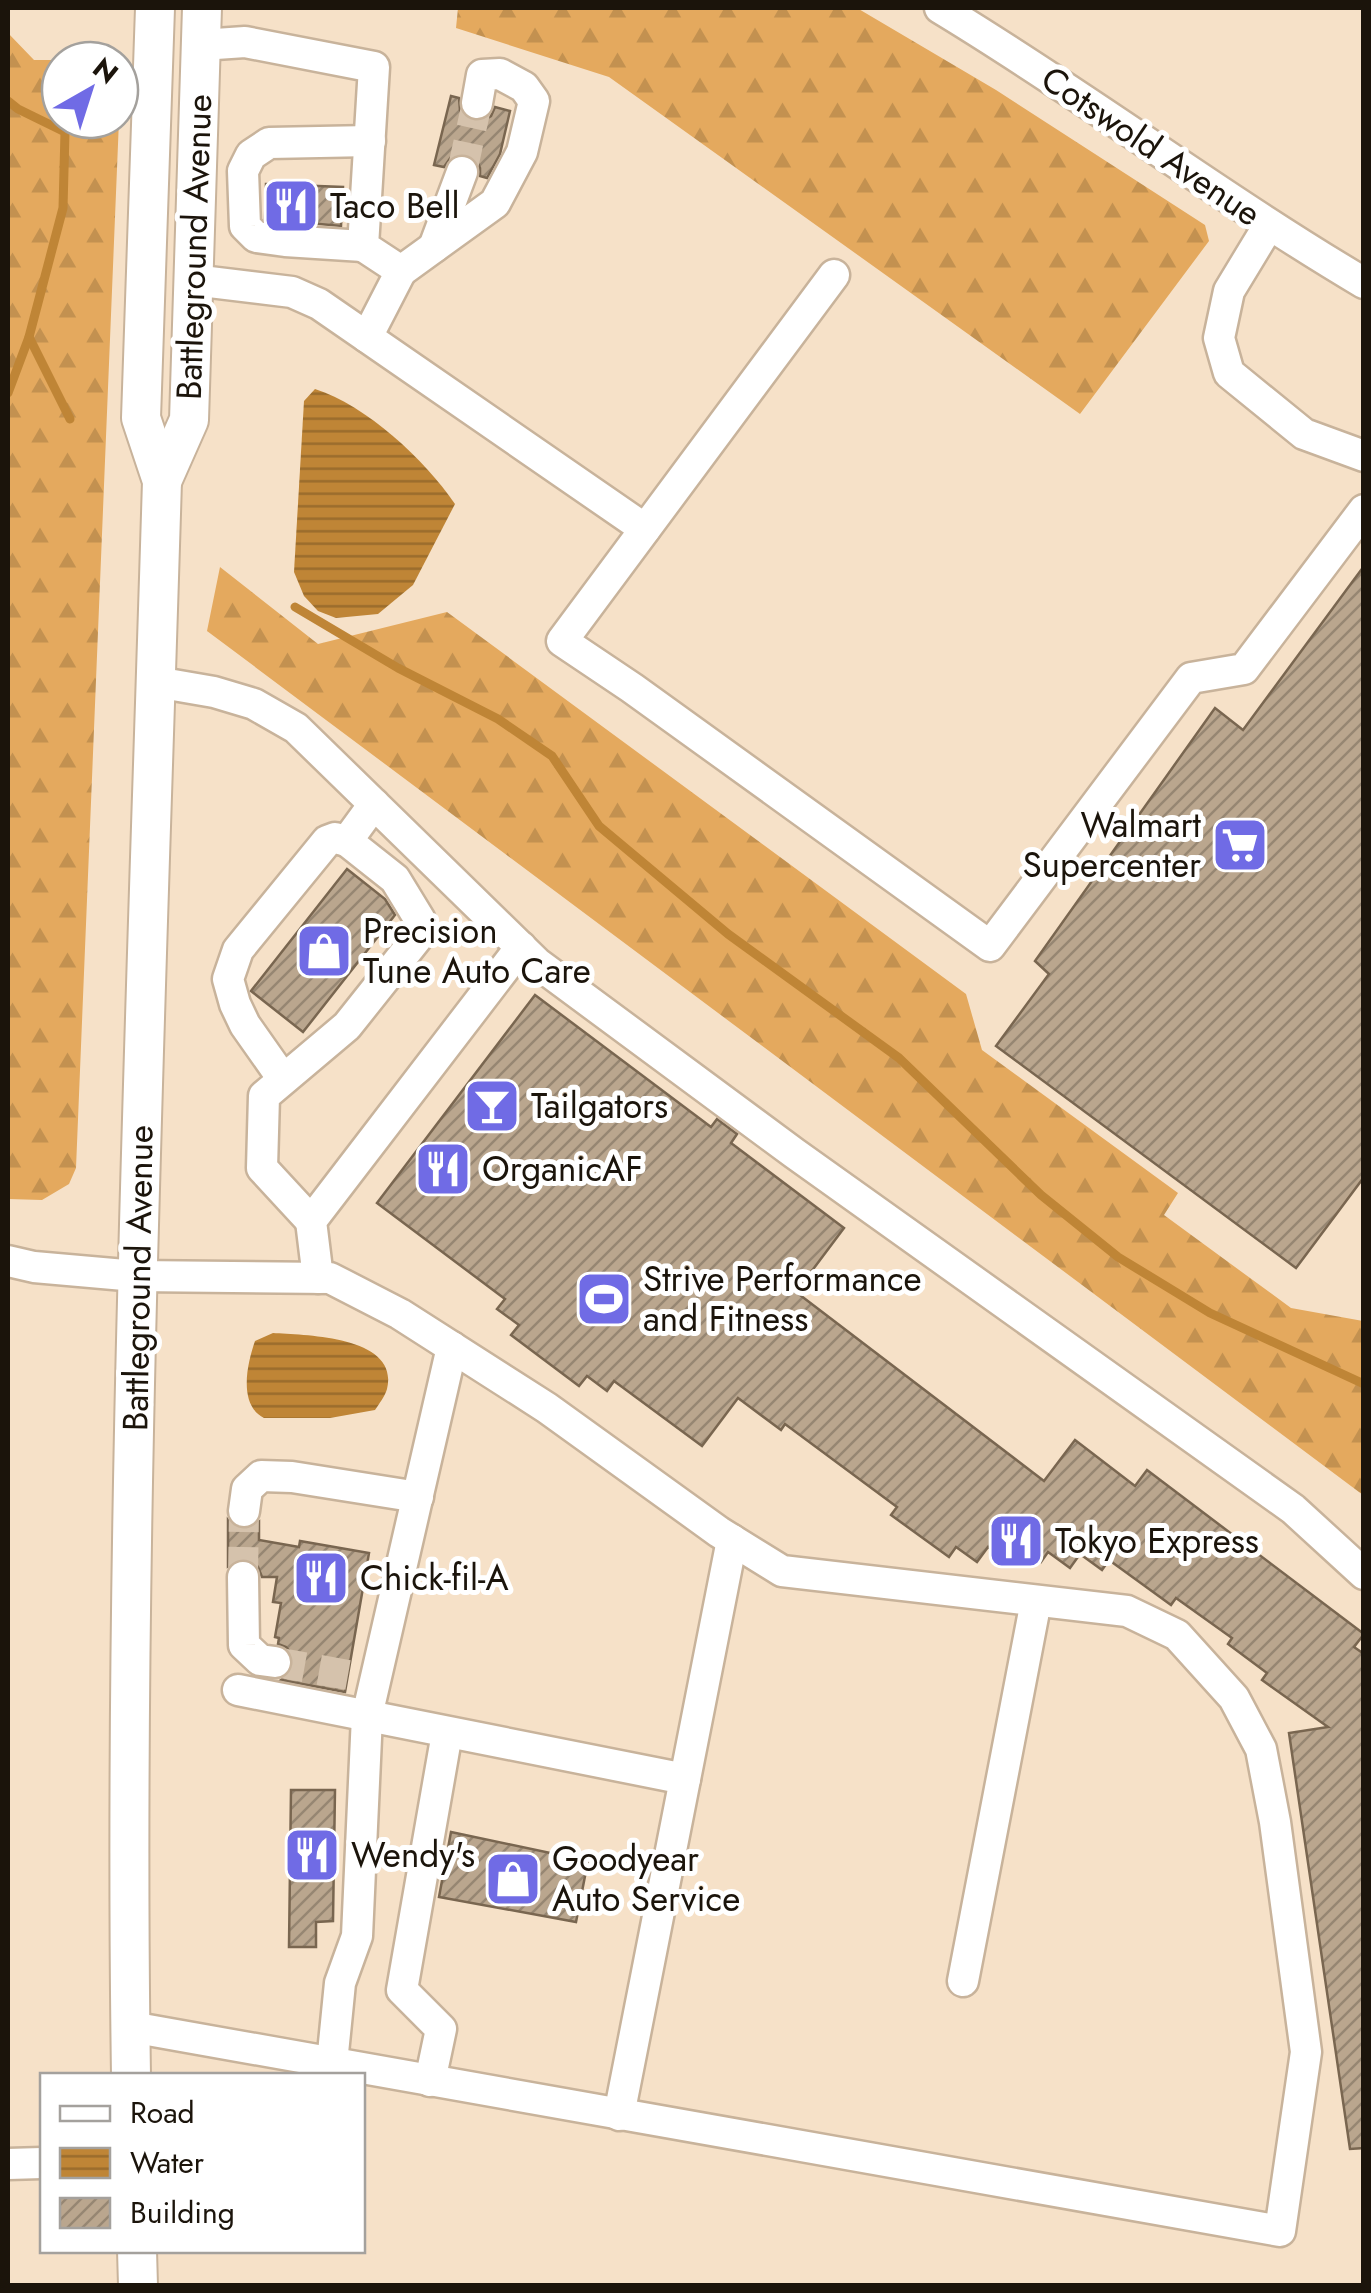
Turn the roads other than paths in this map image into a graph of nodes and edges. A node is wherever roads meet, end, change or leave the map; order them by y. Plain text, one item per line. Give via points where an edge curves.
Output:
1 (155, 8) edge
2 (202, 8) edge
3 (940, 8) edge
4 (201, 46) junction
5 (477, 103) tunnel mouth
6 (370, 141) junction
7 (462, 172) tunnel mouth
8 (148, 196) junction
9 (1269, 225) junction
10 (363, 246) junction
11 (434, 247) junction
12 (401, 271) junction
13 (834, 275) dead end
14 (193, 280) junction
15 (1364, 283) edge
16 (367, 337) junction
17 (1364, 456) edge
18 (162, 481) junction
19 (1364, 510) edge
20 (645, 529) junction
21 (156, 682) junction
22 (374, 804) junction
23 (347, 841) junction
24 (521, 947) junction
25 (283, 1079) junction
26 (311, 1221) junction
27 (8, 1261) edge
28 (136, 1276) junction
29 (318, 1278) junction
30 (452, 1347) junction
31 (418, 1497) junction
32 (244, 1511) tunnel mouth
33 (732, 1540) junction
34 (1364, 1574) edge
35 (243, 1576) tunnel mouth
36 (1036, 1601) junction
37 (275, 1662) tunnel mouth
38 (238, 1690) dead end
39 (368, 1716) junction
40 (447, 1733) junction
41 (685, 1779) junction
42 (962, 1981) dead end
43 (131, 2027) junction
44 (332, 2063) junction
45 (132, 2073) edge
46 (430, 2081) junction
47 (619, 2115) junction
48 (40, 2163) edge
49 (8, 2164) edge
50 (137, 2253) edge
51 (138, 2286) edge

1 - 8 main road, Battleground Avenue
2 - 4 main road, Battleground Avenue
3 - 9 street, Cotswold Avenue
4 - 6 street via 245,42 374,68
4 - 14 main road, Battleground Avenue
5 - 11 street via 482,75 500,74 524,87 534,101 522,152 496,203
6 - 10 street
6 - 10 street via 269,144 251,155 243,171 245,226 256,236
7 - 11 street
8 - 14 main road via 168,268 175,277
8 - 18 main road, Battleground Avenue via 142,418
9 - 15 street, Cotswold Avenue
9 - 17 street via 1228,291 1219,338 1229,373 1304,434
10 - 12 street
11 - 12 street
12 - 16 street
13 - 20 street
14 - 16 street via 292,292
14 - 18 main road, Battleground Avenue via 188,420
16 - 20 street
18 - 21 main road, Battleground Avenue
19 - 20 street via 1244,668 1191,678 990,946 562,641
21 - 22 street via 254,704 296,728
21 - 28 main road, Battleground Avenue
22 - 23 street
22 - 24 street
23 - 25 street via 327,841 238,950 228,980 245,1025
23 - 25 street via 396,880 420,920 417,938 347,1026
24 - 26 street
24 - 34 street via 794,1153 1293,1509
25 - 26 street via 264,1096 262,1168
26 - 29 street
27 - 28 street
28 - 29 street
28 - 43 main road, Battleground Avenue
29 - 30 street via 383,1305
30 - 31 street
30 - 33 street
31 - 32 street via 261,1476 246,1489
31 - 39 street via 362,1677
33 - 36 street via 782,1571
33 - 41 street
35 - 37 street via 244,1645 260,1660
36 - 42 street
36 - 47 street via 1127,1611 1177,1635 1234,1698 1261,1749 1306,2052 1280,2231
38 - 39 street
39 - 40 street
39 - 44 street via 357,1936 340,1983
40 - 41 street
40 - 46 street via 402,1990 441,2029
41 - 47 street
43 - 44 street
43 - 45 main road, Battleground Avenue
44 - 46 street
46 - 47 street
48 - 49 street
50 - 51 main road

